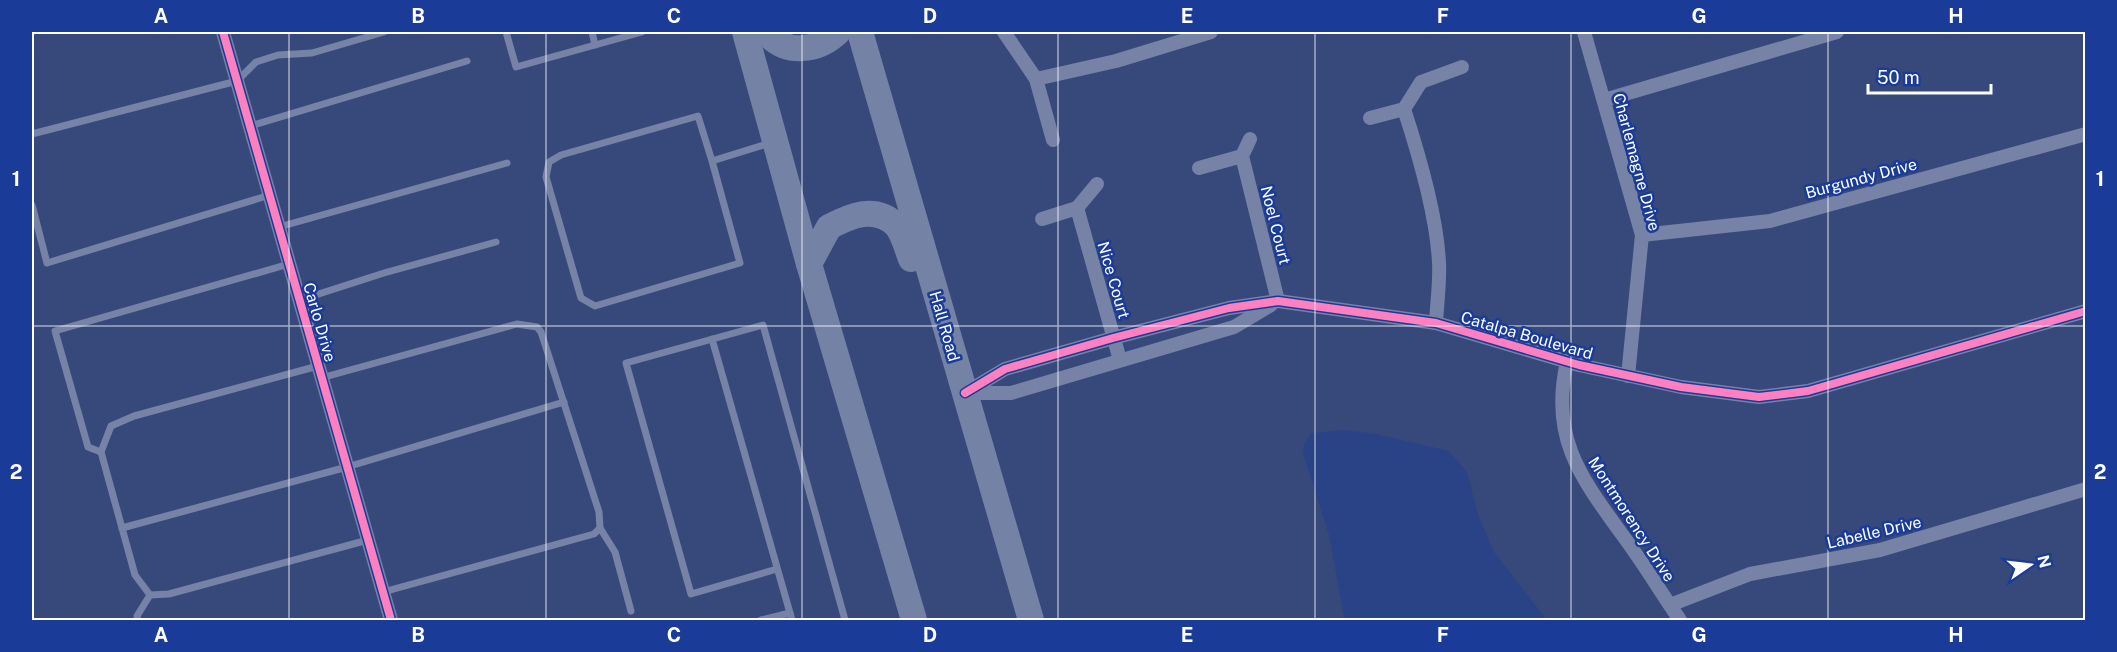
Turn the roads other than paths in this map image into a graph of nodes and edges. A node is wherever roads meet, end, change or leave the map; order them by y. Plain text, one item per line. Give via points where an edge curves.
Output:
1 (223, 32) edge
2 (384, 32) edge
3 (506, 32) edge
4 (591, 32) edge
5 (608, 32) edge
6 (642, 32) edge
7 (745, 32) edge
8 (766, 32) edge
9 (838, 32) edge
10 (860, 32) edge
11 (1004, 32) edge
12 (1211, 32) edge
13 (1584, 32) edge
14 (1837, 32) edge
15 (610, 40) junction
16 (595, 45) junction
17 (467, 62) dead end
18 (1462, 67) dead end
19 (1036, 79) junction
20 (237, 81) junction
21 (1604, 100) junction
22 (1404, 109) junction
23 (1370, 118) dead end
24 (250, 126) junction
25 (32, 134) edge
26 (2085, 134) edge
27 (1250, 139) dead end
28 (1053, 140) dead end
29 (776, 142) junction
30 (1242, 156) junction
31 (712, 161) junction
32 (507, 163) dead end
33 (1199, 168) dead end
34 (1097, 184) dead end
35 (270, 195) junction
36 (32, 205) edge
37 (1077, 208) junction
38 (1042, 219) dead end
39 (279, 227) junction
40 (1642, 235) junction
41 (496, 242) dead end
42 (290, 264) junction
43 (809, 264) junction
44 (300, 300) junction
45 (1278, 301) junction
46 (2085, 311) edge
47 (1436, 323) junction
48 (1113, 338) junction
49 (712, 339) junction
50 (1120, 360) junction
51 (1567, 362) junction
52 (320, 372) junction
53 (1628, 376) junction
54 (965, 393) junction
55 (564, 402) junction
56 (100, 452) junction
57 (347, 467) junction
58 (2085, 489) edge
59 (122, 528) junction
60 (600, 528) junction
61 (368, 540) junction
62 (777, 569) junction
63 (383, 592) junction
64 (150, 595) junction
65 (1670, 605) junction
66 (631, 611) dead end
67 (790, 612) junction
68 (138, 621) edge
69 (391, 621) edge
70 (761, 621) edge
71 (792, 621) edge
72 (845, 621) edge
73 (914, 621) edge
74 (1031, 621) edge
75 (1680, 621) edge

1 - 20 street, Carlo Drive
2 - 20 lane via 312,53 279,55 256,62
3 - 16 lane via 516,67
4 - 16 lane
5 - 15 lane
6 - 15 lane
7 - 29 highway
8 - 9 highway via 798,49 820,44
10 - 54 highway, Hall Road
11 - 19 street
12 - 19 street via 1116,61
13 - 21 street, Charlemagne Drive
14 - 21 street
15 - 16 lane
17 - 24 lane
18 - 22 street via 1421,82
19 - 28 street
20 - 24 street, Carlo Drive
20 - 25 lane
21 - 40 street, Charlemagne Drive
22 - 23 street
22 - 47 street via 1417,148 1437,240 1440,266
24 - 35 street, Carlo Drive
26 - 40 street, Burgundy Drive via 1770,221
27 - 30 street
29 - 31 lane
29 - 43 highway
30 - 33 street
30 - 45 street, Noel Court
31 - 31 lane via 740,263 595,306 581,298 546,177 549,162 561,155 698,116
32 - 39 lane
34 - 37 street
35 - 36 lane via 47,263
35 - 39 street, Carlo Drive
37 - 38 street
37 - 48 street, Nice Court
39 - 42 street, Carlo Drive
40 - 53 street, Charlemagne Drive
41 - 44 lane
42 - 44 street, Carlo Drive
42 - 56 lane via 55,331 88,447
43 - 54 highway via 829,227 849,217 865,212 897,225
43 - 73 highway
44 - 52 street, Carlo Drive
45 - 47 street, Catalpa Boulevard
45 - 48 street, Catalpa Boulevard via 1229,308
45 - 50 street via 1234,327
46 - 53 street, Catalpa Boulevard via 1808,391 1759,397
47 - 51 street, Catalpa Boulevard
48 - 50 street, Nice Court
48 - 54 street, Catalpa Boulevard via 1005,369
49 - 62 lane
49 - 62 lane via 626,363 691,594
49 - 72 lane via 763,325
50 - 54 street via 1011,393
51 - 53 street, Catalpa Boulevard
51 - 65 street, Montmorency Drive via 1561,391 1563,427 1575,462 1597,502
52 - 55 lane via 517,324 537,327 541,332
52 - 56 lane via 134,416 111,426
52 - 57 street, Carlo Drive
54 - 74 highway, Hall Road
55 - 57 lane
55 - 60 lane via 599,512
56 - 59 lane
57 - 59 lane
57 - 61 street, Carlo Drive
58 - 65 street, Labelle Drive via 1880,550 1750,574
59 - 64 lane via 135,575
60 - 63 lane via 594,534
60 - 66 lane via 615,552
61 - 63 street, Carlo Drive
61 - 64 lane via 169,594
62 - 67 lane
63 - 69 street, Carlo Drive
64 - 68 lane via 137,616
65 - 75 street, Montmorency Drive
67 - 70 lane
67 - 71 lane

